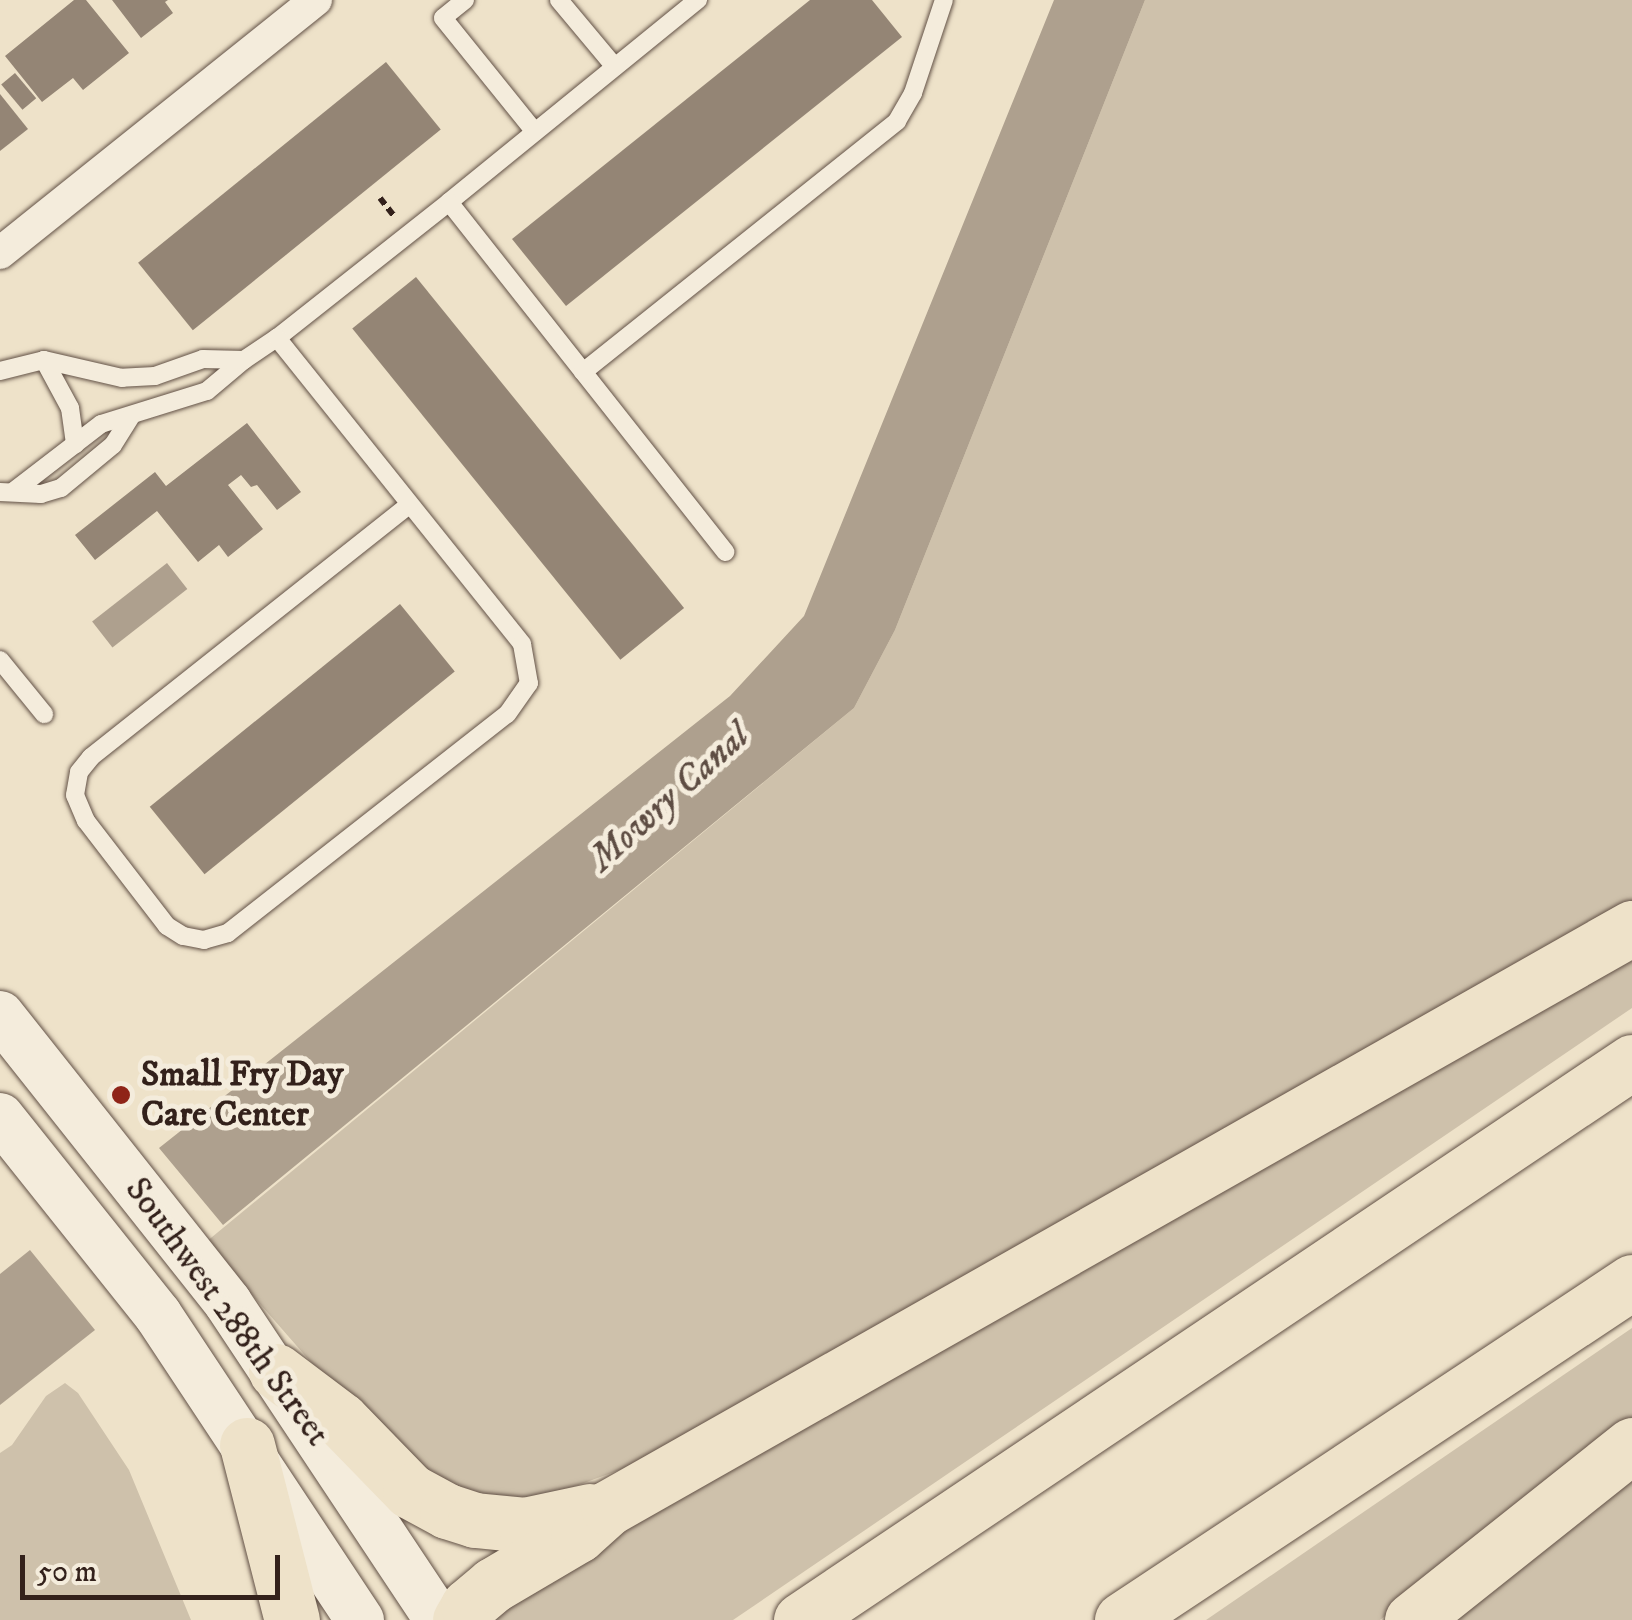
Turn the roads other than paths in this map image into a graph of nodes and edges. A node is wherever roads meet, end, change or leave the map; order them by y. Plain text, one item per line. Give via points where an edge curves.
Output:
1 (316, 0) edge
2 (466, 0) edge
3 (559, 0) edge
4 (698, 0) edge
5 (944, 0) edge
6 (615, 67) junction
7 (534, 132) junction
8 (448, 202) junction
9 (0, 253) edge
10 (277, 338) junction
11 (44, 360) junction
12 (244, 360) junction
13 (0, 371) edge
14 (583, 372) junction
15 (130, 416) junction
16 (75, 445) junction
17 (7, 491) edge
18 (408, 506) junction
19 (725, 552) dead end
20 (0, 660) edge
21 (44, 714) dead end
22 (1632, 928) edge
23 (0, 1015) edge
24 (1632, 1062) edge
25 (1, 1121) edge
26 (1632, 1282) edge
27 (276, 1371) junction
28 (1632, 1444) edge
29 (247, 1445) junction
30 (608, 1508) junction
31 (292, 1620) edge
32 (360, 1620) edge
33 (439, 1620) edge
34 (460, 1620) edge
35 (802, 1620) edge
36 (1122, 1620) edge
37 (1412, 1620) edge

1 - 9 street
2 - 7 lane via 443,18
3 - 6 lane
4 - 6 lane
5 - 14 lane via 913,93 896,121
6 - 7 lane
7 - 8 lane
8 - 10 lane
8 - 14 lane
10 - 12 lane
10 - 18 lane
11 - 12 lane via 122,378 155,376 202,359
11 - 13 lane
11 - 16 lane via 70,408
12 - 15 lane via 207,391
14 - 19 lane
15 - 16 lane via 101,424
15 - 17 lane via 113,444 61,488
16 - 17 lane
18 - 18 lane via 522,644 529,663 524,692 507,714 228,933 204,940 184,936 167,926 86,821 76,795 79,772
20 - 21 lane
22 - 30 highway
23 - 27 main road, Southwest 288th Street
24 - 35 highway
25 - 29 main road, Southwest 288th Street via 158,1315
26 - 36 highway
27 - 30 highway via 341,1420 410,1491 447,1511 526,1524
27 - 33 main road, Southwest 288th Street
28 - 37 highway
29 - 31 highway
29 - 32 main road, Southwest 288th Street
30 - 34 highway via 578,1535 493,1585

